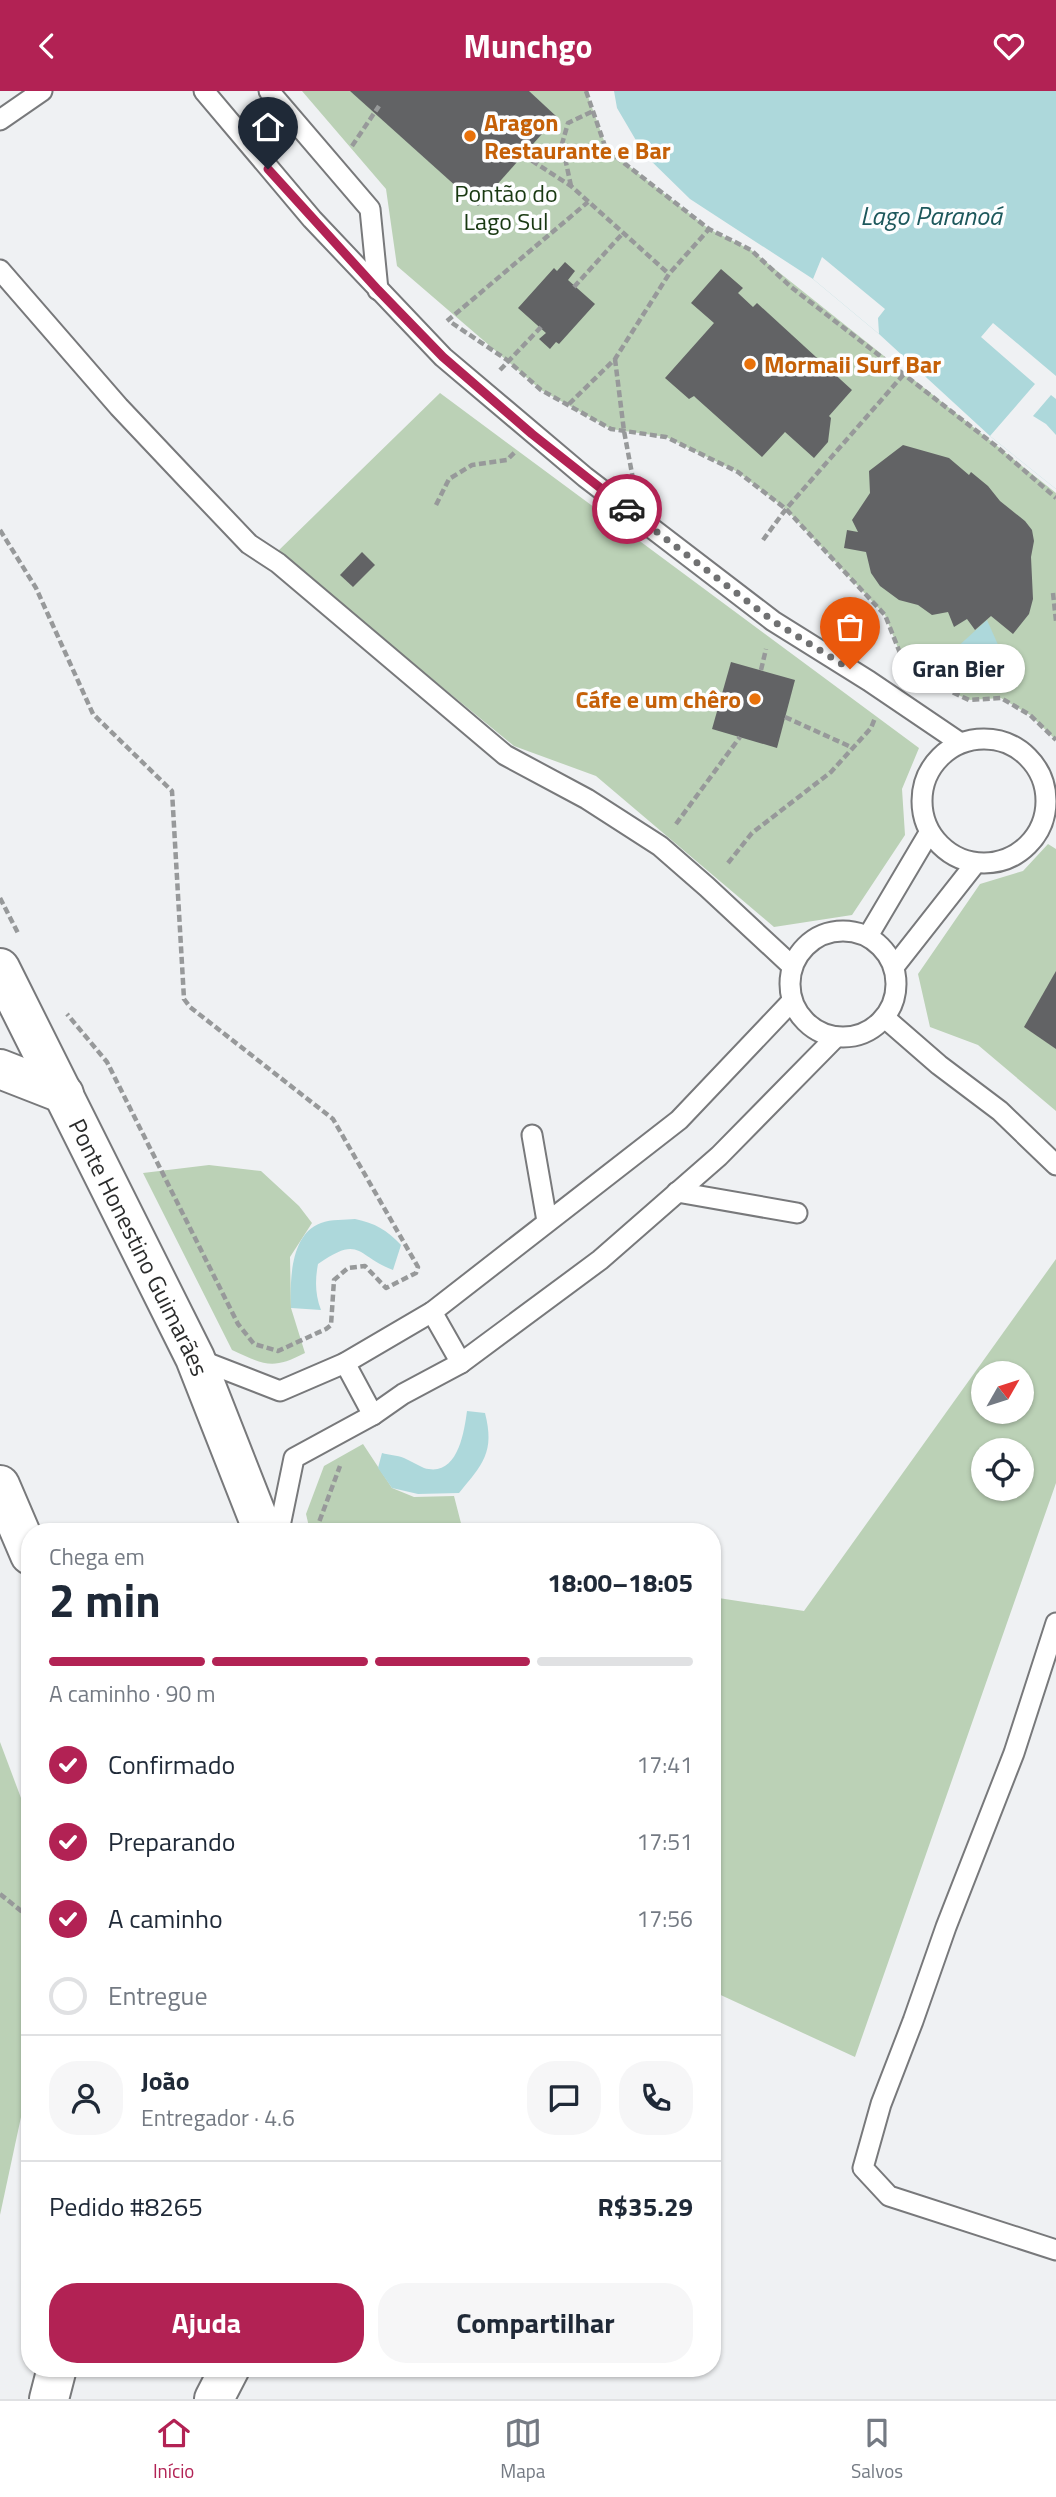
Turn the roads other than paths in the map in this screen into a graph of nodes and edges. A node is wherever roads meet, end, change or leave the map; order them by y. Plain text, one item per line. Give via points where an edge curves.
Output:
1 (42, 91) edge
2 (204, 91) edge
3 (269, 91) edge
4 (0, 120) edge
5 (0, 270) edge
6 (378, 290) junction
7 (959, 742) junction
8 (1051, 811) edge
9 (929, 833) junction
10 (975, 864) junction
11 (868, 936) junction
12 (12, 956) edge
13 (792, 966) junction
14 (894, 967) junction
15 (792, 1001) junction
16 (885, 1018) junction
17 (836, 1037) junction
18 (0, 1069) edge
19 (64, 1094) junction
20 (532, 1135) dead end
21 (1056, 1165) edge
22 (677, 1192) junction
23 (797, 1213) dead end
24 (547, 1221) junction
25 (432, 1311) junction
26 (195, 1358) junction
27 (345, 1363) junction
28 (461, 1363) junction
29 (373, 1415) junction
30 (0, 1486) edge
31 (261, 1523) edge
32 (281, 1523) edge
33 (21, 1534) edge
34 (1056, 1623) edge
35 (1056, 2250) edge
36 (55, 2377) edge
37 (225, 2377) edge
38 (49, 2399) edge
39 (214, 2399) edge

1 - 4 lane
2 - 6 lane
3 - 6 lane via 370,209
5 - 13 lane via 119,407 249,544 278,563 505,755 587,799 660,846
6 - 7 lane via 483,391 586,477 773,621
7 - 8 lane via 992,737 1022,749 1042,775
7 - 9 lane via 931,764 927,775 920,798
8 - 10 lane via 1035,839 1009,860
9 - 10 lane via 948,854
9 - 11 lane
10 - 14 lane
11 - 13 lane via 838,930 819,937 810,941
11 - 14 lane via 884,949
12 - 19 main road, Ponte Honestino Guimarães
13 - 15 lane
14 - 16 lane via 896,994
15 - 17 lane via 817,1031
15 - 24 lane via 679,1120
16 - 17 lane via 863,1034
16 - 21 lane via 1000,1111
17 - 22 lane via 719,1156
18 - 19 main road
19 - 26 main road, Ponte Honestino Guimarães
20 - 24 lane
22 - 23 lane
22 - 28 lane via 600,1260
24 - 25 lane
25 - 27 lane
25 - 28 lane
26 - 27 lane via 279,1391
26 - 31 main road, Ponte Honestino Guimarães
27 - 29 lane
28 - 29 lane
29 - 32 lane via 294,1458
30 - 33 main road
34 - 35 lane via 1014,1753 881,2104 863,2168 889,2196
36 - 38 main road
37 - 39 main road

